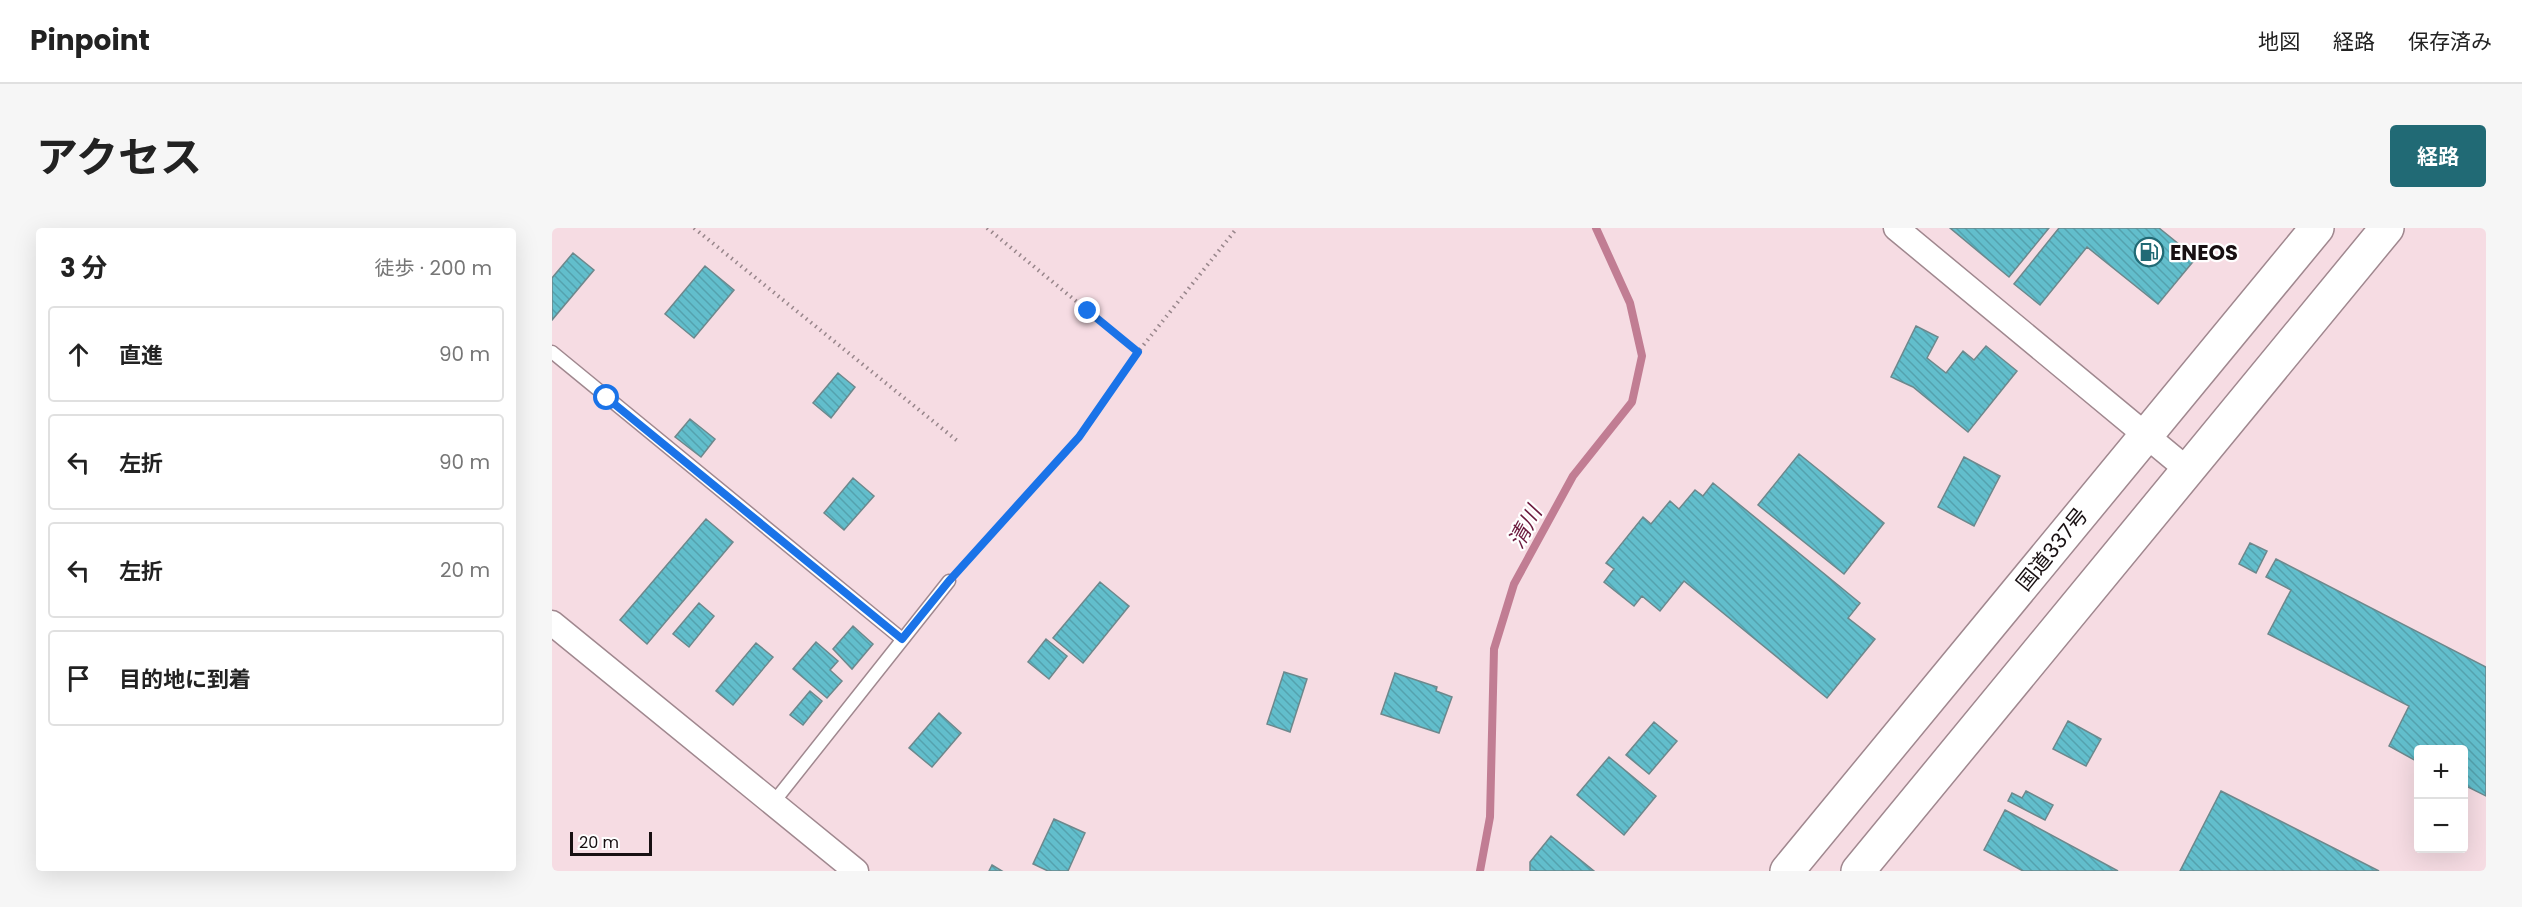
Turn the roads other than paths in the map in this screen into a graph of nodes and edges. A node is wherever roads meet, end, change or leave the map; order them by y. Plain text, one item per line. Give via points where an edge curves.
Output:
1 (1896, 228) edge
2 (2317, 228) edge
3 (2387, 228) edge
4 (552, 352) edge
5 (2146, 435) junction
6 (2189, 471) junction
7 (949, 581) road end
8 (552, 623) edge
9 (902, 639) junction
10 (772, 803) junction
11 (856, 871) edge
12 (1787, 871) edge
13 (1858, 871) edge

1 - 5 street
2 - 5 highway, 国道337号
3 - 6 highway
4 - 9 lane
5 - 6 street
5 - 12 highway, 国道337号
6 - 13 highway
7 - 9 lane
8 - 10 street
9 - 10 lane
10 - 11 street

